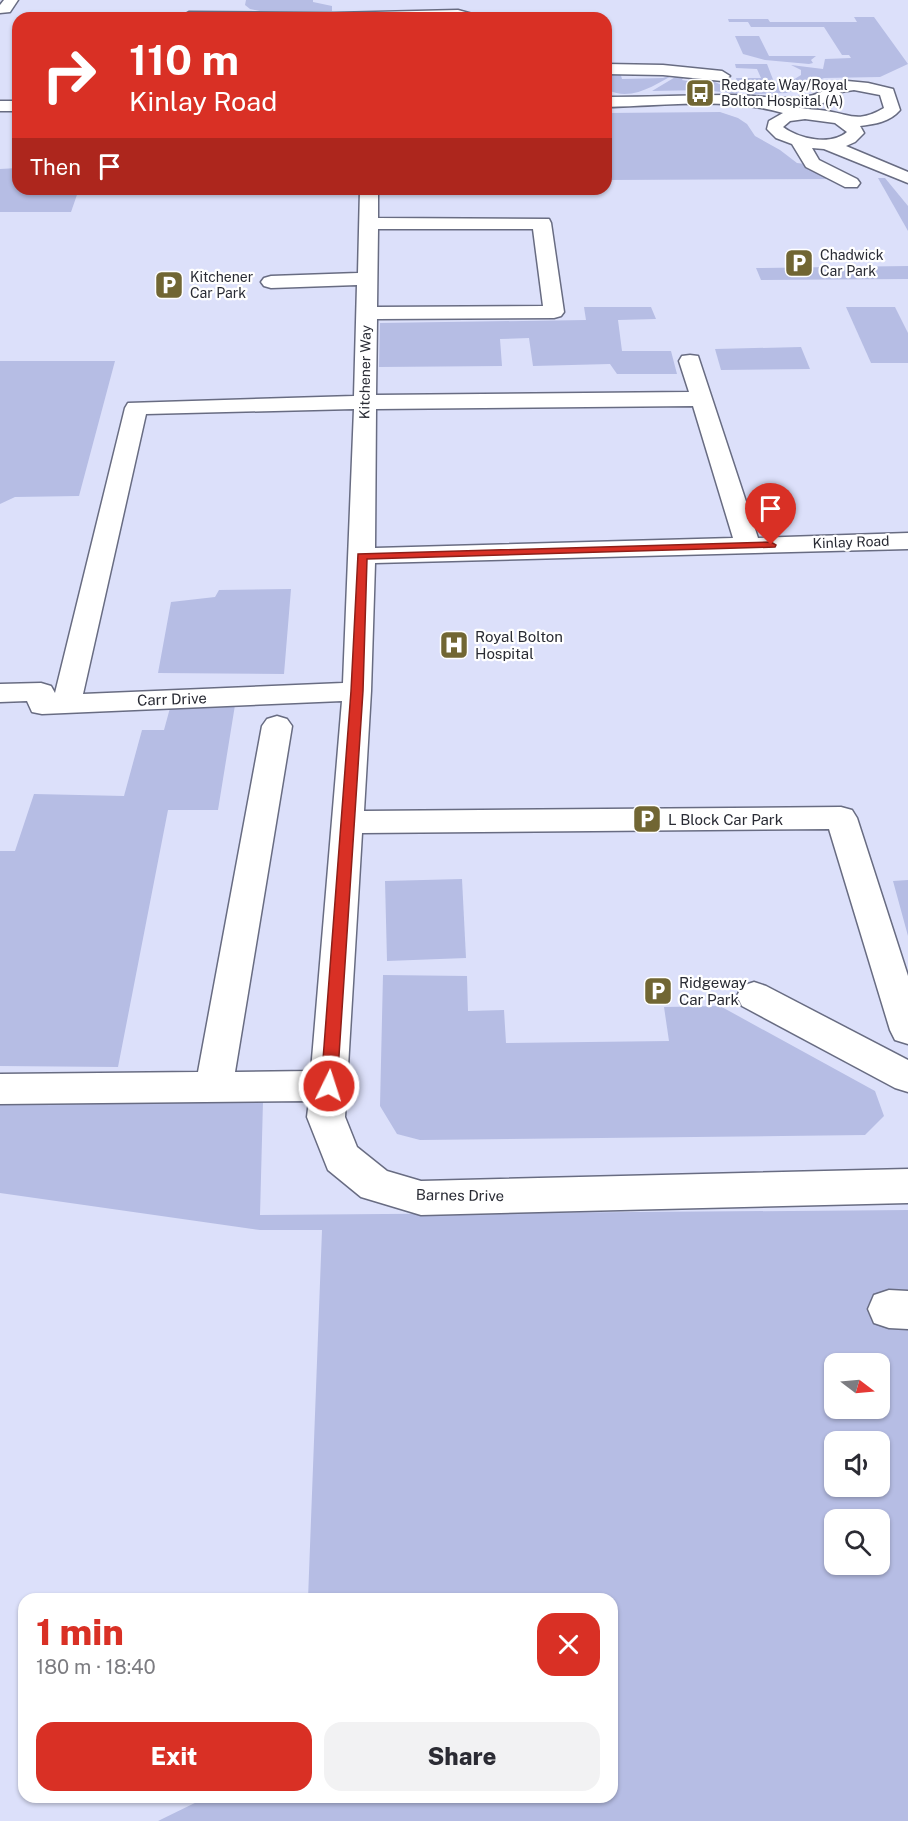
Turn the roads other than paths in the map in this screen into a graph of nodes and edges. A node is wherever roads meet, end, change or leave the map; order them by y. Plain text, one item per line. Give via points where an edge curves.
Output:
1 (11, 0) edge
2 (0, 9) edge
3 (612, 69) edge
4 (722, 76) dead end
5 (828, 96) junction
6 (699, 101) junction
7 (612, 102) edge
8 (762, 102) junction
9 (811, 114) junction
10 (775, 124) junction
11 (852, 126) junction
12 (871, 139) dead end
13 (799, 141) junction
14 (827, 144) junction
15 (898, 156) edge
16 (908, 177) edge
17 (851, 183) dead end
18 (369, 195) edge
19 (368, 224) junction
20 (367, 279) junction
21 (271, 282) dead end
22 (366, 314) junction
23 (690, 361) dead end
24 (702, 399) junction
25 (365, 402) junction
26 (908, 541) edge
27 (748, 545) junction
28 (362, 556) junction
29 (357, 691) junction
30 (0, 693) edge
31 (67, 703) junction
32 (277, 726) dead end
33 (348, 822) junction
34 (754, 996) dead end
35 (908, 1030) edge
36 (908, 1077) edge
37 (329, 1086) junction
38 (214, 1087) junction
39 (0, 1089) edge
40 (908, 1186) edge

1 - 2 street via 5,9
3 - 4 street
5 - 8 street via 813,101
5 - 9 street
5 - 11 street via 835,89 849,86 887,92 892,110 887,115
6 - 7 street
6 - 8 street
6 - 10 street via 739,109
8 - 9 street
9 - 10 street via 785,117
9 - 11 street
10 - 13 street via 779,134
11 - 12 street
11 - 14 street via 853,137
13 - 14 street
13 - 17 street via 812,163
14 - 16 street
15 - 16 street
18 - 19 street, Kitchener Way
19 - 20 street, Kitchener Way
19 - 22 street via 542,223 554,312
20 - 21 street
20 - 22 street, Kitchener Way
22 - 25 street, Kitchener Way
23 - 24 street
24 - 25 street
24 - 27 street
25 - 28 street, Kitchener Way
25 - 31 street via 136,408
26 - 27 street, Kinlay Road
27 - 28 street, Kinlay Road
28 - 29 street, Barnes Drive
29 - 31 street, Carr Drive
29 - 33 street, Barnes Drive
30 - 31 street, Carr Drive via 41,692 42,705
32 - 38 street
33 - 35 street via 841,818
33 - 37 street, Barnes Drive
34 - 36 street
37 - 38 street
37 - 40 street, Barnes Drive via 326,1117 342,1158 375,1185 421,1198
38 - 39 street

